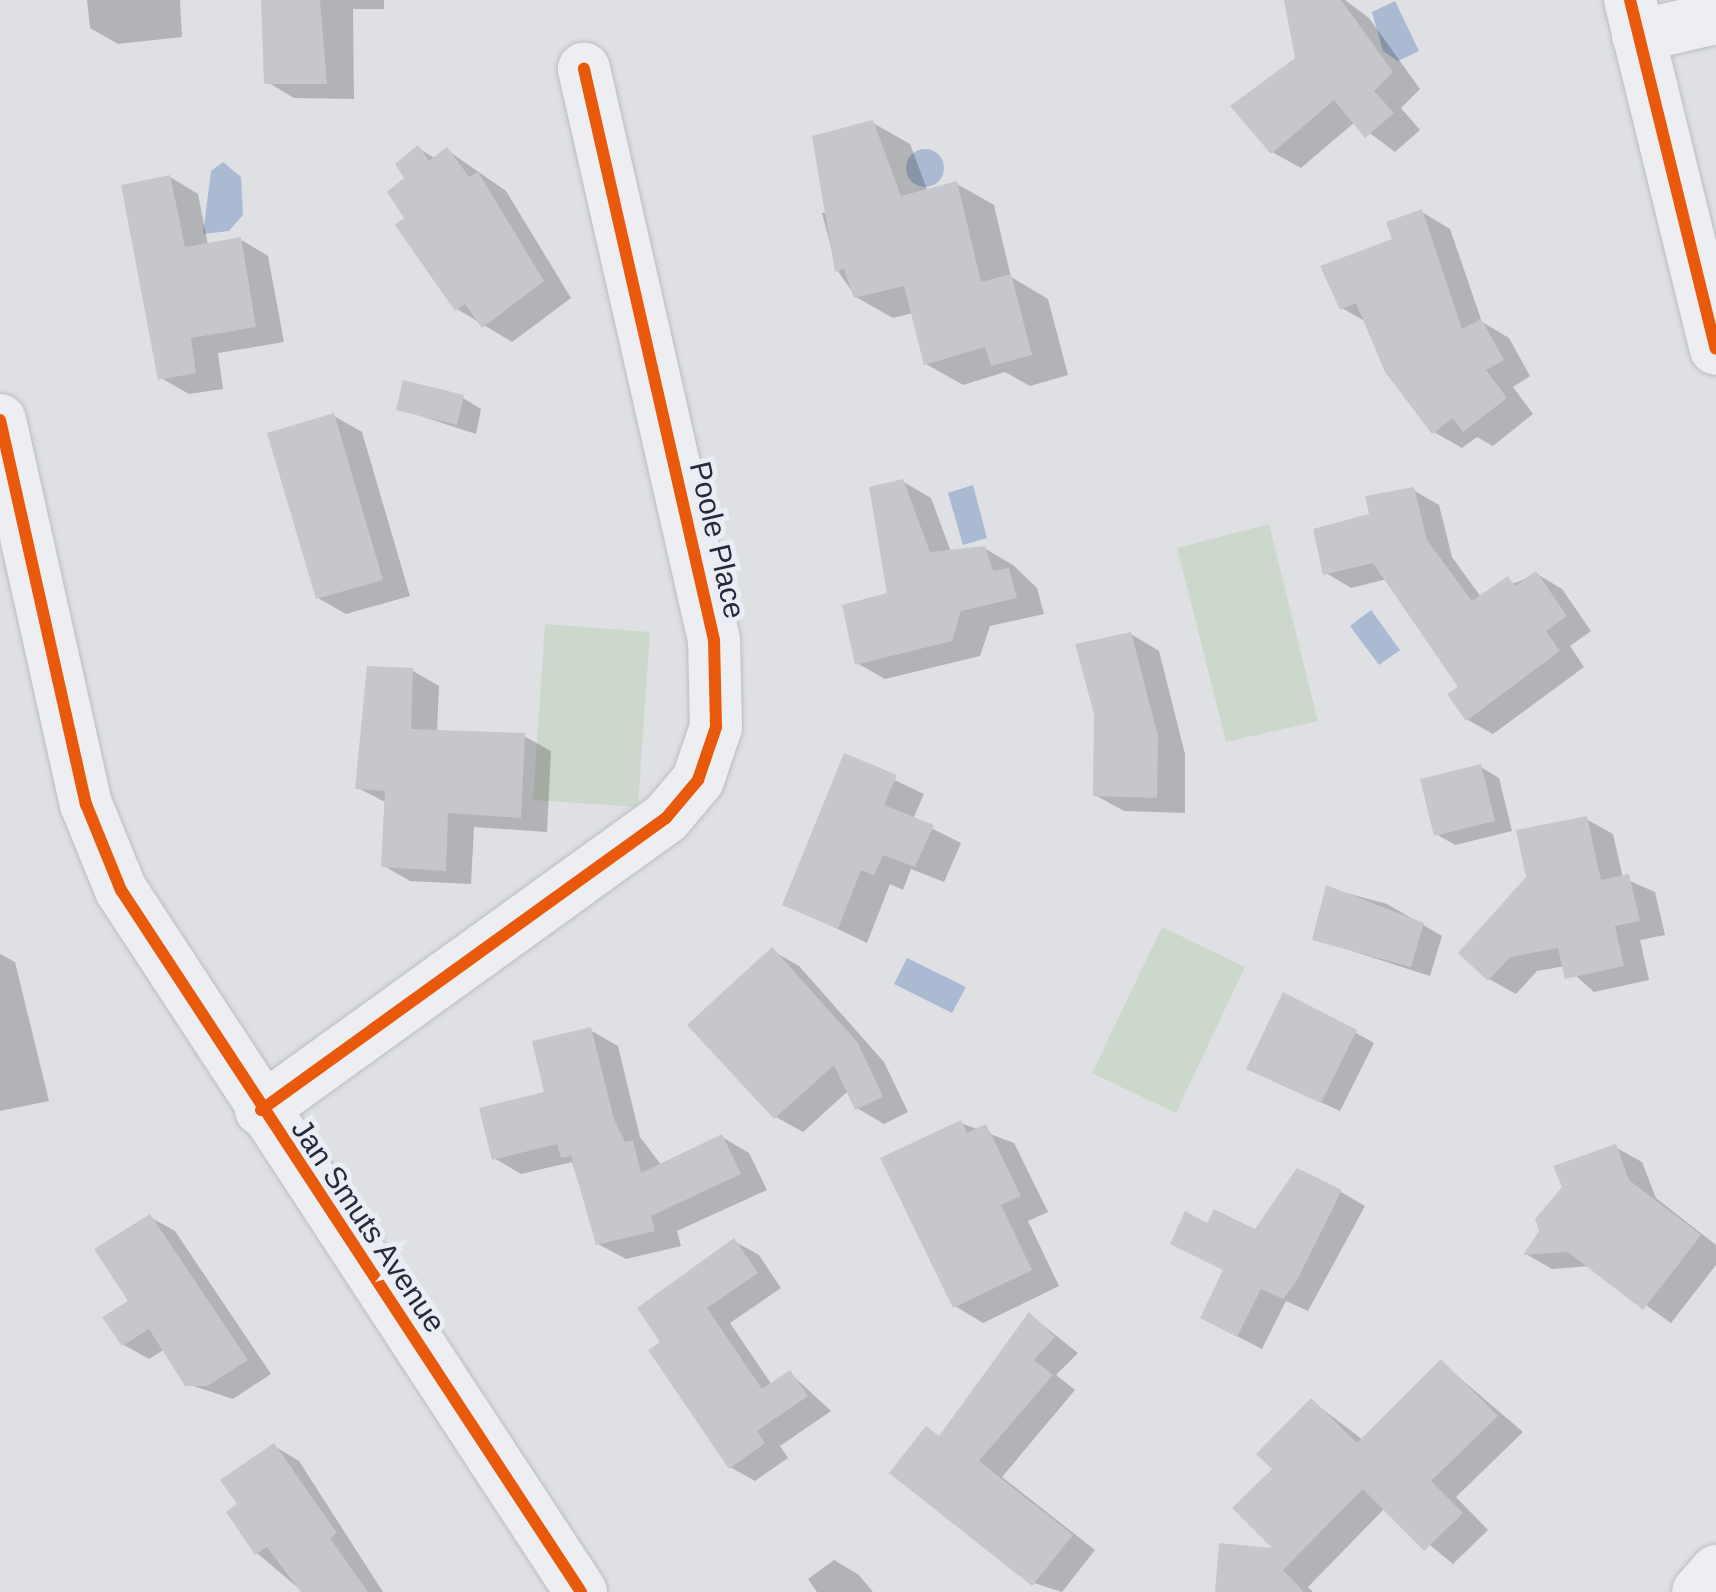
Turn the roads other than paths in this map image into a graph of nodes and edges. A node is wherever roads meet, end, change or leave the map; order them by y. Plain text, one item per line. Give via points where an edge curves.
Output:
1 (1634, 18) edge
2 (1716, 18) edge
3 (584, 68) dead end
4 (1716, 349) edge
5 (0, 420) edge
6 (261, 1110) junction
7 (1716, 1571) edge
8 (581, 1592) edge
9 (1698, 1592) edge

1 - 2 street
1 - 4 street
3 - 6 street, Poole Place via 714,640 716,727 698,780 666,818
5 - 6 street, Jan Smuts Avenue via 86,804 121,890
6 - 8 street, Jan Smuts Avenue
7 - 9 street

